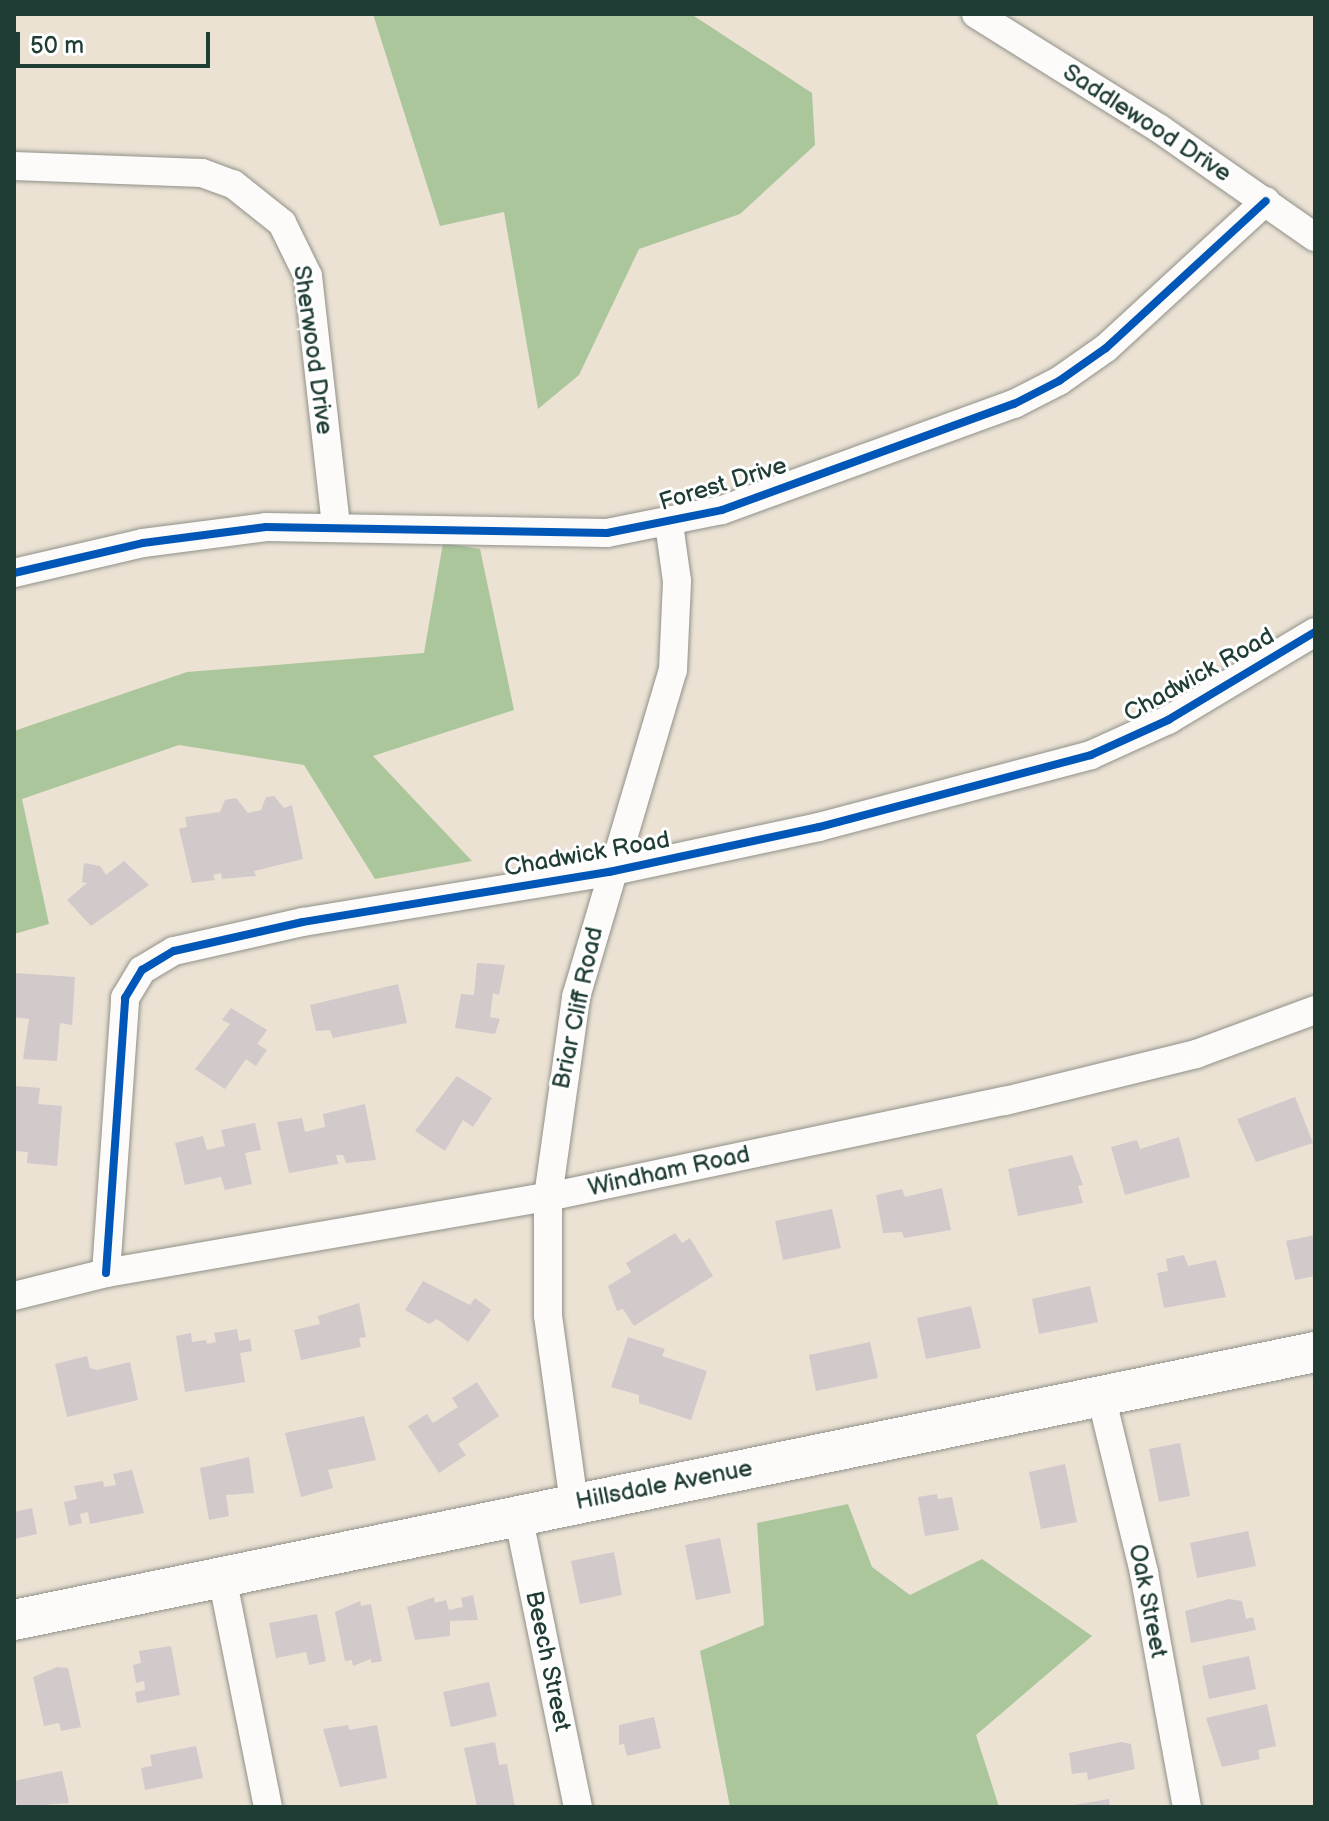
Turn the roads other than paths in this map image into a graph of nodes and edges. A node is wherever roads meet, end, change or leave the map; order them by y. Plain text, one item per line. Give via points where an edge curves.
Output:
1 (976, 14) edge
2 (14, 166) edge
3 (1266, 201) junction
4 (1315, 237) edge
5 (669, 524) junction
6 (336, 526) junction
7 (14, 573) edge
8 (1315, 632) edge
9 (609, 872) junction
10 (1315, 1010) edge
11 (548, 1197) junction
12 (106, 1273) junction
13 (14, 1296) edge
14 (1315, 1352) edge
15 (1101, 1396) junction
16 (574, 1503) junction
17 (518, 1515) junction
18 (222, 1577) junction
19 (14, 1620) edge
20 (268, 1807) edge
21 (578, 1807) edge
22 (1187, 1807) edge

1 - 3 street, Saddlewood Drive
2 - 6 street, Sherwood Drive via 202,173 233,184 282,223 308,276
3 - 4 street, Saddlewood Drive
3 - 5 street, Forest Drive via 1106,348 1059,381 1000,410 722,510
5 - 6 street, Forest Drive via 539,534
5 - 9 street, Briar Cliff Road via 677,581 673,670
6 - 7 street, Forest Drive via 203,532
8 - 9 street, Chadwick Road via 1181,713 1091,755 819,827
9 - 11 street, Briar Cliff Road via 576,997
9 - 12 street, Chadwick Road via 303,922 174,951 142,970 125,998
10 - 11 street, Windham Road via 1196,1054 1005,1101
11 - 12 street, Windham Road
11 - 16 street, Briar Cliff Road via 548,1315
12 - 13 street, Windham Road
14 - 15 street, Hillsdale Avenue
15 - 16 street, Hillsdale Avenue
15 - 22 street, Oak Street via 1144,1573
16 - 17 street, Hillsdale Avenue
17 - 18 street, Hillsdale Avenue
17 - 21 street, Beech Street
18 - 19 street, Hillsdale Avenue
18 - 20 street

